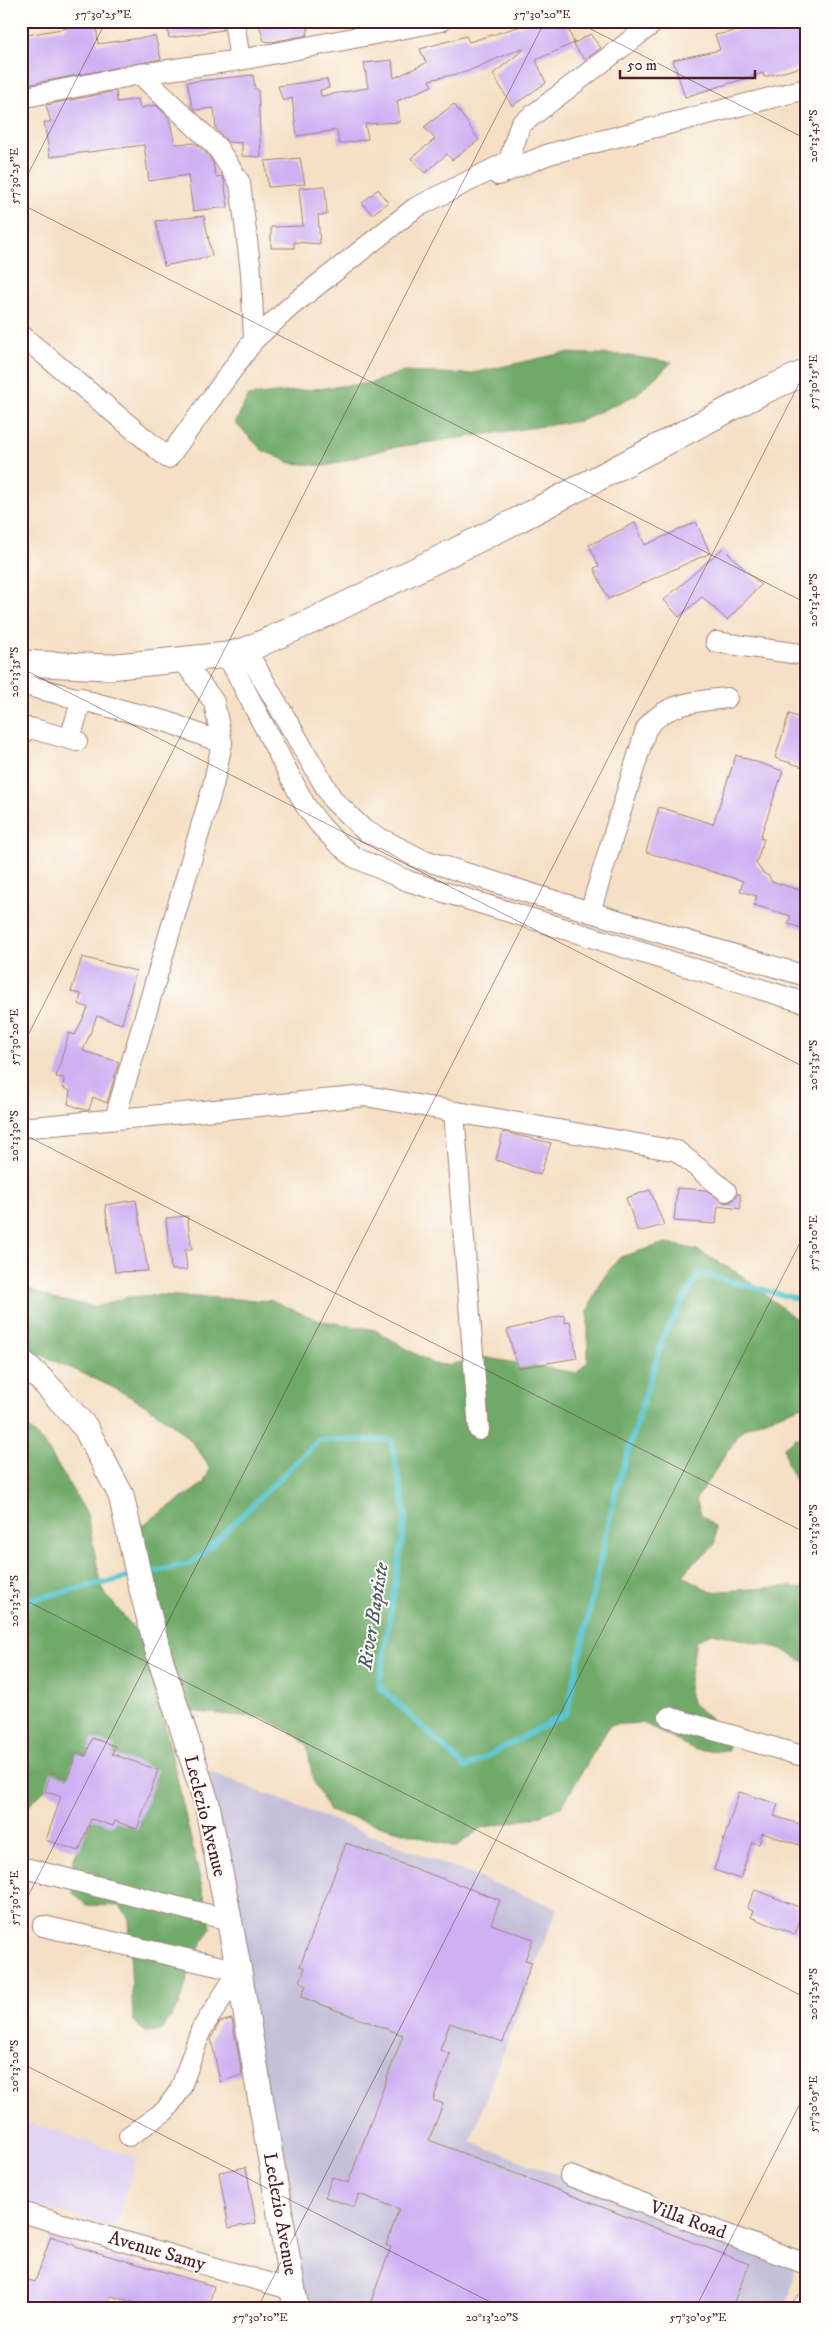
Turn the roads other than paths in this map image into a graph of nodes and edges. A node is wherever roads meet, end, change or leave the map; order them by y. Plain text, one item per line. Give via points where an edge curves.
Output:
1 (234, 21) edge
2 (441, 21) edge
3 (656, 21) edge
4 (240, 60) junction
5 (140, 74) junction
6 (806, 90) edge
7 (21, 98) edge
8 (415, 208) junction
9 (21, 335) edge
10 (254, 340) junction
11 (806, 359) edge
12 (806, 372) edge
13 (764, 391) junction
14 (716, 642) dead end
15 (236, 653) junction
16 (806, 655) edge
17 (182, 660) junction
18 (21, 663) edge
19 (21, 684) edge
20 (82, 698) junction
21 (727, 698) dead end
22 (21, 735) edge
23 (222, 743) junction
24 (590, 912) junction
25 (806, 976) edge
26 (806, 1003) edge
27 (454, 1112) junction
28 (115, 1118) junction
29 (21, 1128) edge
30 (726, 1191) dead end
31 (21, 1361) edge
32 (479, 1430) dead end
33 (669, 1717) dead end
34 (806, 1757) edge
35 (21, 1867) edge
36 (229, 1920) junction
37 (44, 1926) dead end
38 (238, 1971) junction
39 (129, 2136) dead end
40 (570, 2176) dead end
41 (21, 2212) edge
42 (806, 2264) edge
43 (294, 2300) edge

1 - 4 street
2 - 4 street
3 - 8 street via 520,125 509,161
4 - 5 street
5 - 7 street
5 - 10 street via 217,147 240,183 251,272
6 - 8 street via 549,154
8 - 10 street via 291,306
9 - 10 street via 168,458
11 - 13 main road
12 - 13 main road
13 - 15 main road via 520,520 314,620
14 - 16 street
15 - 17 main road
15 - 24 street via 333,800 364,830 421,859
15 - 26 street via 305,805 335,841 354,857 408,882
17 - 18 main road via 108,667
17 - 23 street via 214,702
19 - 20 street
20 - 22 street via 74,740 27,728
20 - 23 street via 168,722
21 - 24 street via 698,701 669,709 653,718 646,729
23 - 28 street via 213,786
24 - 25 street
27 - 28 street via 366,1096
27 - 30 street via 677,1150
27 - 32 street
28 - 29 street
31 - 36 main road, Leclezio Avenue via 85,1427 121,1495 159,1655 206,1804
33 - 34 street
35 - 36 street
36 - 38 main road, Leclezio Avenue
37 - 38 street
38 - 39 street via 201,2030 180,2090 165,2111
38 - 43 main road, Leclezio Avenue
40 - 42 street, Villa Road
41 - 43 street, Avenue Samy

